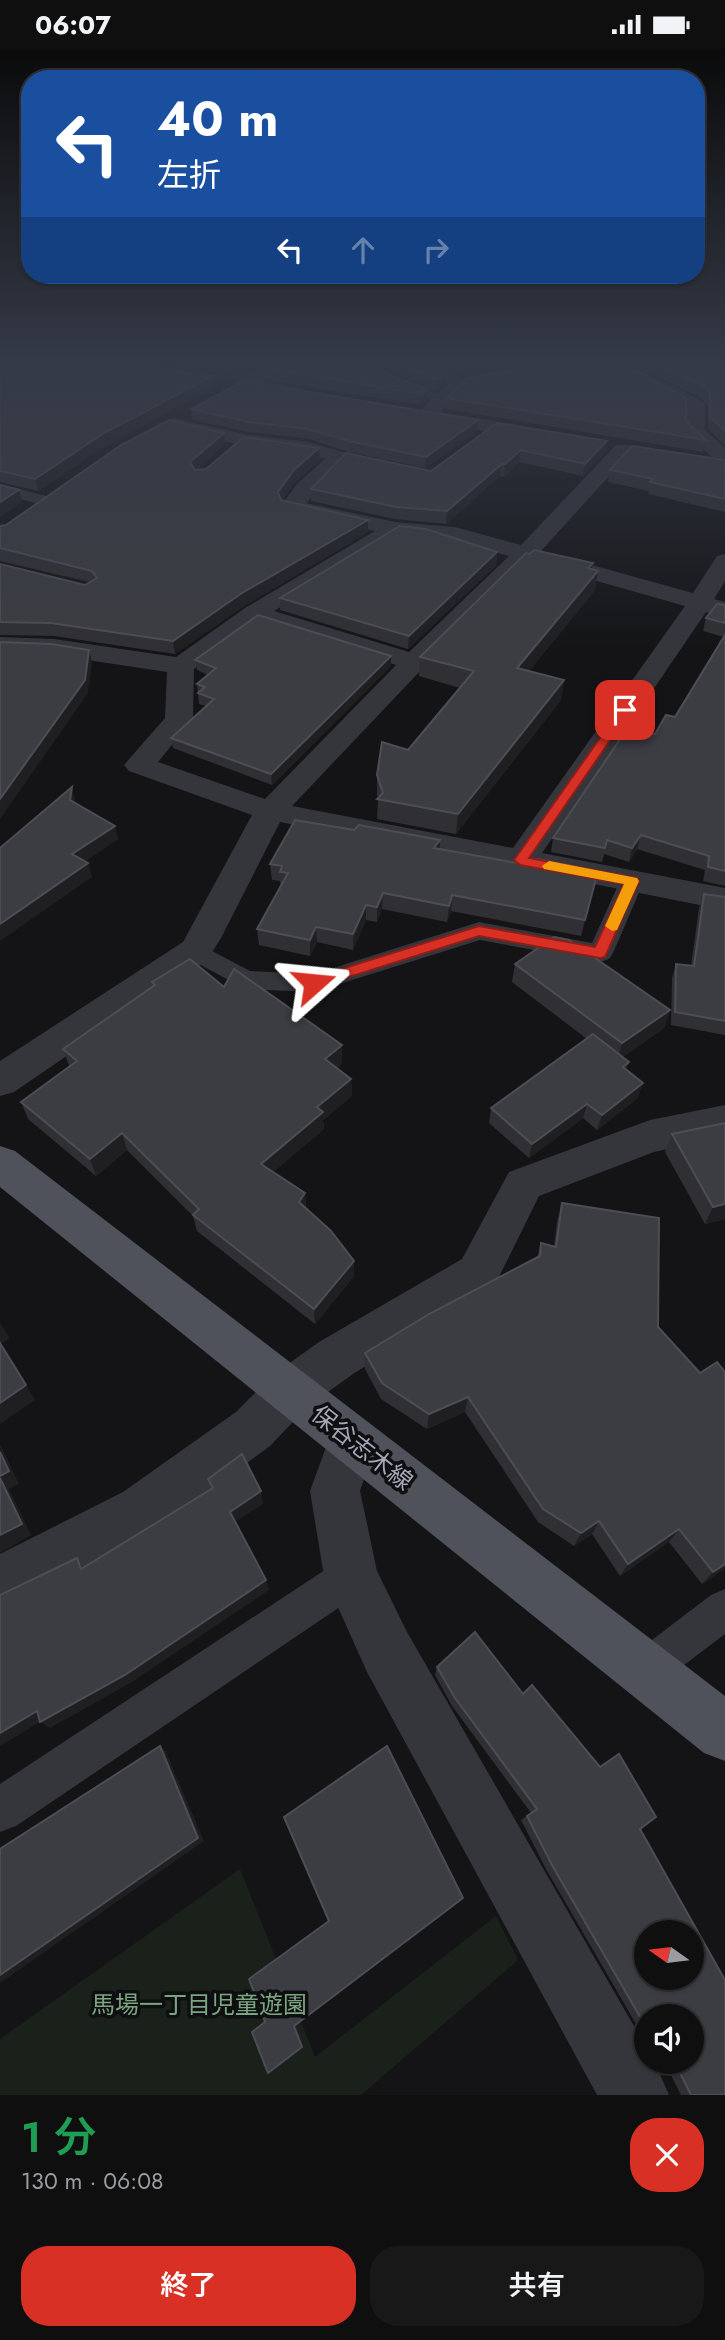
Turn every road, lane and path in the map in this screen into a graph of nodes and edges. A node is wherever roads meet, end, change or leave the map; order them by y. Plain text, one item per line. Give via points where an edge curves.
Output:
1 (343, 459) edge
2 (620, 459) edge
3 (699, 461) edge
4 (725, 465) edge
5 (64, 486) edge
6 (0, 489) edge
7 (44, 500) junction
8 (22, 515) edge
9 (395, 529) junction
10 (526, 553) junction
11 (725, 561) edge
12 (713, 606) edge
13 (254, 613) junction
14 (0, 645) edge
15 (414, 662) junction
16 (181, 666) junction
17 (270, 811) junction
18 (520, 860) junction
19 (632, 881) junction
20 (725, 899) edge
21 (195, 951) junction
22 (0, 1081) edge
23 (725, 1121) edge
24 (0, 1163) edge
25 (290, 1391) junction
26 (352, 1440) junction
27 (351, 1576) junction
28 (0, 1583) edge
29 (725, 1609) edge
30 (645, 1670) junction
31 (725, 1733) edge
32 (0, 1810) edge
33 (635, 2095) edge

1 - 9 street via 305,489 292,506
2 - 10 street
3 - 4 street
5 - 7 street
6 - 7 lane
7 - 8 street
9 - 10 street via 455,534
9 - 13 street
10 - 12 street
10 - 15 street
11 - 12 street
12 - 18 street
13 - 15 street
13 - 16 street
14 - 16 street via 54,647
15 - 17 street
16 - 17 street via 179,719 139,765
17 - 18 street
17 - 21 street
18 - 19 street
19 - 20 street
19 - 21 lane via 600,953 479,931 314,983 245,980
21 - 22 street
23 - 25 street via 650,1136 524,1184 478,1273
24 - 25 main road, 保谷志木線
25 - 26 main road, 保谷志木線
25 - 28 street via 253,1429 141,1510
26 - 27 street via 335,1491
26 - 30 main road, 保谷志木線
27 - 32 lane
27 - 33 street via 387,1652
29 - 30 lane
30 - 31 main road, 保谷志木線

